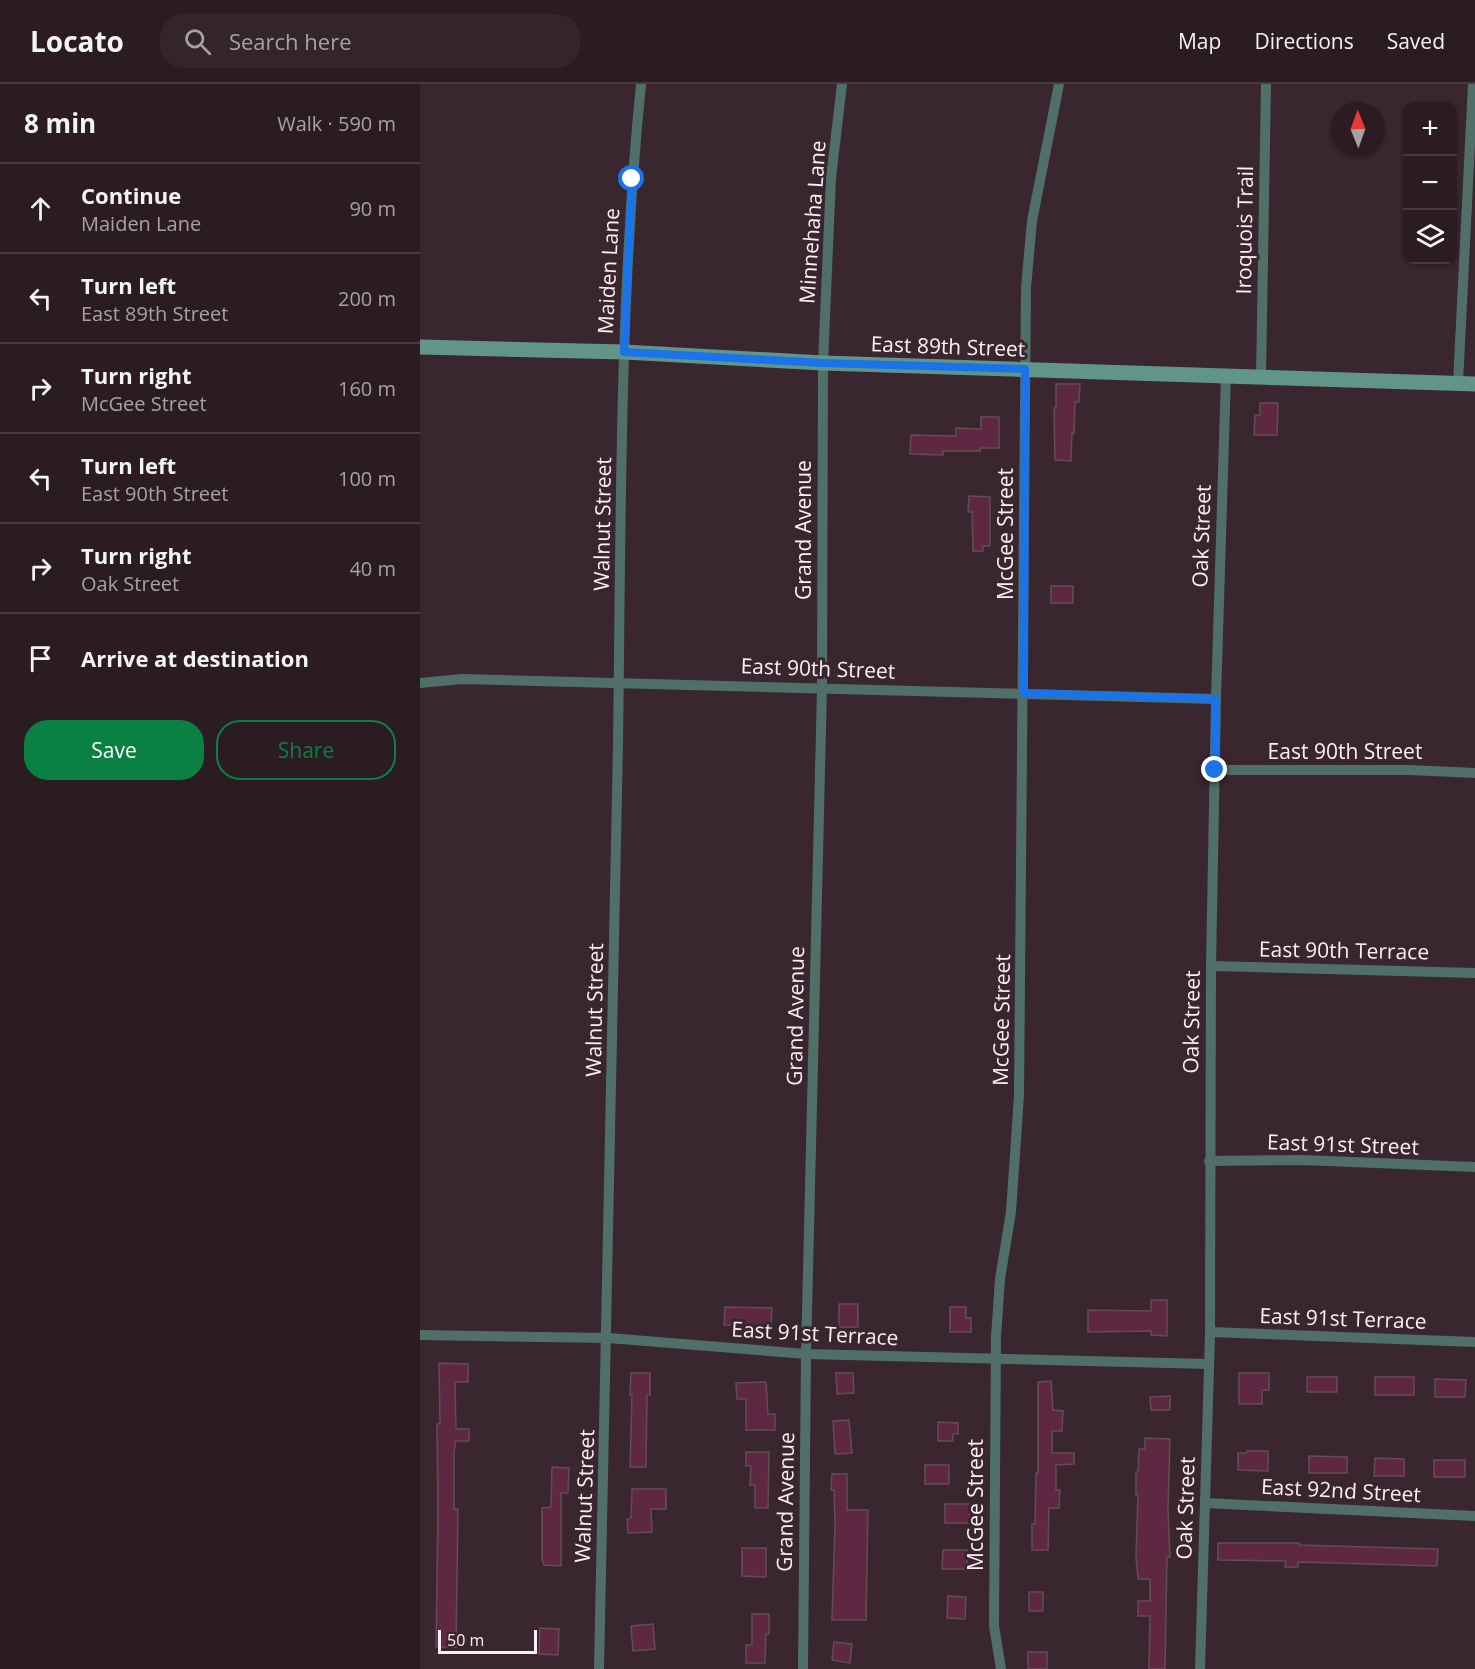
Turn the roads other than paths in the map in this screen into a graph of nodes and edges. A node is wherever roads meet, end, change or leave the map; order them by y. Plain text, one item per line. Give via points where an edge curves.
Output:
1 (641, 84) edge
2 (842, 84) edge
3 (1059, 84) edge
4 (1266, 84) edge
5 (1473, 84) edge
6 (420, 347) edge
7 (624, 352) junction
8 (823, 363) junction
9 (1025, 369) junction
10 (1226, 375) junction
11 (1261, 376) junction
12 (1458, 383) junction
13 (1475, 384) edge
14 (619, 682) junction
15 (420, 683) edge
16 (822, 688) junction
17 (1024, 693) junction
18 (1216, 699) junction
19 (1215, 770) junction
20 (1475, 773) edge
21 (1211, 966) junction
22 (1475, 973) edge
23 (1209, 1161) junction
24 (1475, 1167) edge
25 (1210, 1332) junction
26 (420, 1335) edge
27 (608, 1338) junction
28 (1475, 1342) edge
29 (806, 1354) junction
30 (996, 1360) junction
31 (1209, 1364) junction
32 (1205, 1503) junction
33 (1475, 1516) edge
34 (599, 1669) edge
35 (803, 1669) edge
36 (1001, 1669) edge
37 (1200, 1669) edge

1 - 7 street, Maiden Lane
2 - 8 street, Minnehaha Lane via 831,178
3 - 9 street, McGee Street via 1032,221
4 - 11 street, Iroquois Trail
5 - 12 street
6 - 7 street, East 89th Street
7 - 8 street, East 89th Street
7 - 14 street, Walnut Street
8 - 9 street, East 89th Street
8 - 16 street, Grand Avenue
9 - 10 street, East 89th Street
9 - 17 street, McGee Street
10 - 11 street, East 89th Street
10 - 18 street, Oak Street
11 - 12 street, East 89th Street
12 - 13 street, East 89th Street
14 - 15 street, East 90th Street via 462,679
14 - 16 street, East 90th Street
14 - 27 street, Walnut Street
16 - 17 street, East 90th Street
16 - 29 street, Grand Avenue
17 - 18 street, East 90th Street
17 - 30 street, McGee Street via 1019,1096 1011,1212 1000,1279
18 - 19 street, Oak Street
19 - 20 street, East 90th Street
19 - 21 street, Oak Street
21 - 22 street, East 90th Terrace
21 - 23 street, Oak Street
23 - 24 street, East 91st Street via 1303,1160
23 - 25 street, Oak Street
25 - 28 street, East 91st Terrace
25 - 31 street, Oak Street
26 - 27 street, East 91st Terrace
27 - 29 street, East 91st Terrace
27 - 34 street, Walnut Street
29 - 30 street, East 91st Terrace
29 - 35 street, Grand Avenue
30 - 31 street, East 91st Terrace
30 - 36 street, McGee Street via 994,1626
31 - 32 street, Oak Street
32 - 33 street, East 92nd Street
32 - 37 street, Oak Street

